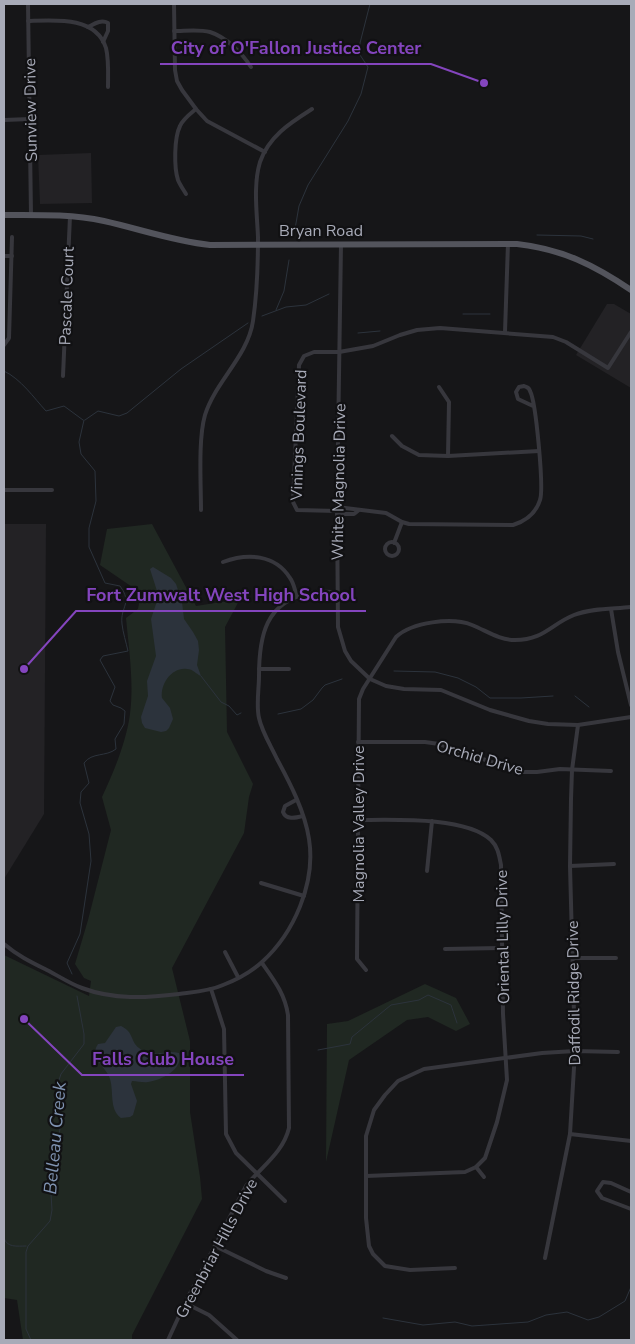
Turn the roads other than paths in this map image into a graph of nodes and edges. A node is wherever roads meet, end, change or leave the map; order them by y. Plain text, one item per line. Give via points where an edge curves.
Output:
1 (28, 4) edge
2 (174, 4) edge
3 (28, 21) junction
4 (88, 26) junction
5 (174, 32) junction
6 (103, 42) junction
7 (251, 67) dead end
8 (108, 87) dead end
9 (196, 108) junction
10 (312, 109) dead end
11 (30, 119) junction
12 (4, 120) edge
13 (264, 152) junction
14 (186, 194) dead end
15 (4, 215) edge
16 (31, 215) junction
17 (70, 216) junction
18 (12, 237) dead end
19 (508, 243) junction
20 (341, 244) junction
21 (258, 245) junction
22 (4, 256) edge
23 (12, 256) junction
24 (631, 290) edge
25 (4, 314) edge
26 (10, 315) junction
27 (504, 332) junction
28 (631, 332) edge
29 (4, 345) edge
30 (339, 352) junction
31 (63, 376) dead end
32 (439, 387) dead end
33 (533, 406) junction
34 (392, 436) dead end
35 (538, 451) junction
36 (448, 456) junction
37 (4, 490) edge
38 (52, 490) dead end
39 (201, 510) dead end
40 (337, 510) junction
41 (402, 522) junction
42 (394, 543) dead end
43 (223, 562) dead end
44 (337, 592) junction
45 (297, 596) junction
46 (631, 608) edge
47 (611, 610) junction
48 (259, 668) junction
49 (289, 668) dead end
50 (370, 678) junction
51 (631, 706) edge
52 (631, 717) edge
53 (578, 725) junction
54 (358, 742) junction
55 (572, 770) junction
56 (611, 771) dead end
57 (296, 800) junction
58 (302, 816) junction
59 (358, 820) junction
60 (432, 821) junction
61 (614, 864) dead end
62 (570, 866) junction
63 (427, 871) dead end
64 (261, 883) dead end
65 (304, 896) junction
66 (4, 944) edge
67 (501, 948) junction
68 (445, 949) dead end
69 (225, 952) dead end
70 (574, 958) junction
71 (616, 958) dead end
72 (262, 962) junction
73 (366, 970) dead end
74 (238, 977) junction
75 (211, 989) junction
76 (575, 1051) junction
77 (618, 1052) dead end
78 (506, 1059) junction
79 (570, 1134) junction
80 (631, 1141) edge
81 (476, 1167) junction
82 (257, 1172) junction
83 (366, 1176) junction
84 (484, 1177) dead end
85 (631, 1192) edge
86 (285, 1201) dead end
87 (631, 1209) edge
88 (215, 1246) junction
89 (544, 1258) dead end
90 (456, 1268) dead end
91 (286, 1278) dead end
92 (185, 1303) junction
93 (168, 1340) edge
94 (237, 1340) edge

1 - 3 street, Sunview Drive
2 - 5 street
3 - 4 street via 61,20
3 - 11 street, Sunview Drive
4 - 6 street
4 - 6 street via 104,21 108,23
5 - 7 street via 210,32 243,56
5 - 9 street via 177,81
6 - 8 street
9 - 13 street via 216,127
9 - 14 street via 185,118 177,133 176,171
10 - 13 street via 270,140
11 - 12 street
11 - 16 street, Sunview Drive
13 - 21 street via 257,182
15 - 16 main road, Bryan Road
16 - 17 main road, Bryan Road
17 - 21 main road, Bryan Road via 105,221 181,241
17 - 31 street, Pascale Court
18 - 23 street
19 - 20 main road, Bryan Road
19 - 24 main road, Bryan Road via 572,256
19 - 27 street
20 - 21 main road, Bryan Road
20 - 30 street, White Magnolia Drive
21 - 39 street via 250,332 205,416
22 - 23 street
23 - 26 street
25 - 26 street
26 - 29 street via 9,338
27 - 28 street via 553,337 608,368
27 - 30 street via 440,328 417,330 373,346
30 - 40 street, White Magnolia Drive
30 - 40 street, Vinings Boulevard via 314,352 304,356 298,365 293,502 297,510
32 - 36 street via 448,402
33 - 33 street via 528,387 519,387 516,392 518,399
33 - 35 street
34 - 36 street via 419,455
35 - 36 street
35 - 41 street via 542,491 532,514 524,522 513,525
37 - 38 street
40 - 41 street via 354,514 359,510 386,513
40 - 44 street, White Magnolia Drive
41 - 42 street
43 - 45 street via 236,558 267,558 280,566 291,579
44 - 45 street
44 - 50 street, White Magnolia Drive via 338,627 345,651
45 - 48 street via 272,615 264,630
46 - 47 street, Magnolia Valley Drive
47 - 50 street, Magnolia Valley Drive via 573,615 542,635 525,639 502,638 464,623 415,625 396,637
47 - 51 street
48 - 49 street
48 - 57 street via 259,717
50 - 53 street, White Magnolia Drive via 386,686 441,690 490,710 529,721
50 - 54 street, Magnolia Valley Drive via 359,699
52 - 53 street, White Magnolia Drive
53 - 55 street, Daffodil Ridge Drive
54 - 55 street, Orchid Drive via 425,742 450,746 523,772
54 - 59 street, Magnolia Valley Drive
55 - 56 street, Orchid Drive
55 - 62 street, Daffodil Ridge Drive
57 - 58 street
57 - 58 street via 285,806 284,816
58 - 65 street via 309,839 310,861
59 - 60 street, Oriental Lilly Drive
59 - 73 street, Magnolia Valley Drive via 357,959
60 - 63 street
60 - 67 street, Oriental Lilly Drive via 484,835 499,852
61 - 62 street
62 - 70 street, Daffodil Ridge Drive
64 - 65 street
65 - 72 street via 283,938
66 - 75 street via 18,955 81,988 107,995 149,997
67 - 68 street
67 - 78 street, Oriental Lilly Drive
69 - 74 street
70 - 71 street
70 - 76 street, Daffodil Ridge Drive
72 - 74 street
72 - 82 street, Greenbriar Hills Drive via 286,1004 288,1128 283,1145
74 - 75 street
75 - 82 street via 224,1029 226,1134 236,1153
76 - 77 street
76 - 78 street
76 - 79 street, Daffodil Ridge Drive
78 - 81 street, Oriental Lilly Drive via 508,1075 503,1102 485,1158
78 - 83 street via 424,1069 398,1081 374,1110 369,1123
79 - 80 street
79 - 89 street, Daffodil Ridge Drive
81 - 83 street via 466,1172
81 - 84 street
82 - 86 street
82 - 88 street, Greenbriar Hills Drive via 246,1186
83 - 90 street via 367,1237 379,1261 397,1269
85 - 87 street via 611,1182 603,1182 597,1191 602,1198
88 - 91 street
88 - 92 street, Greenbriar Hills Drive
92 - 93 street, Greenbriar Hills Drive
92 - 94 street via 209,1315

